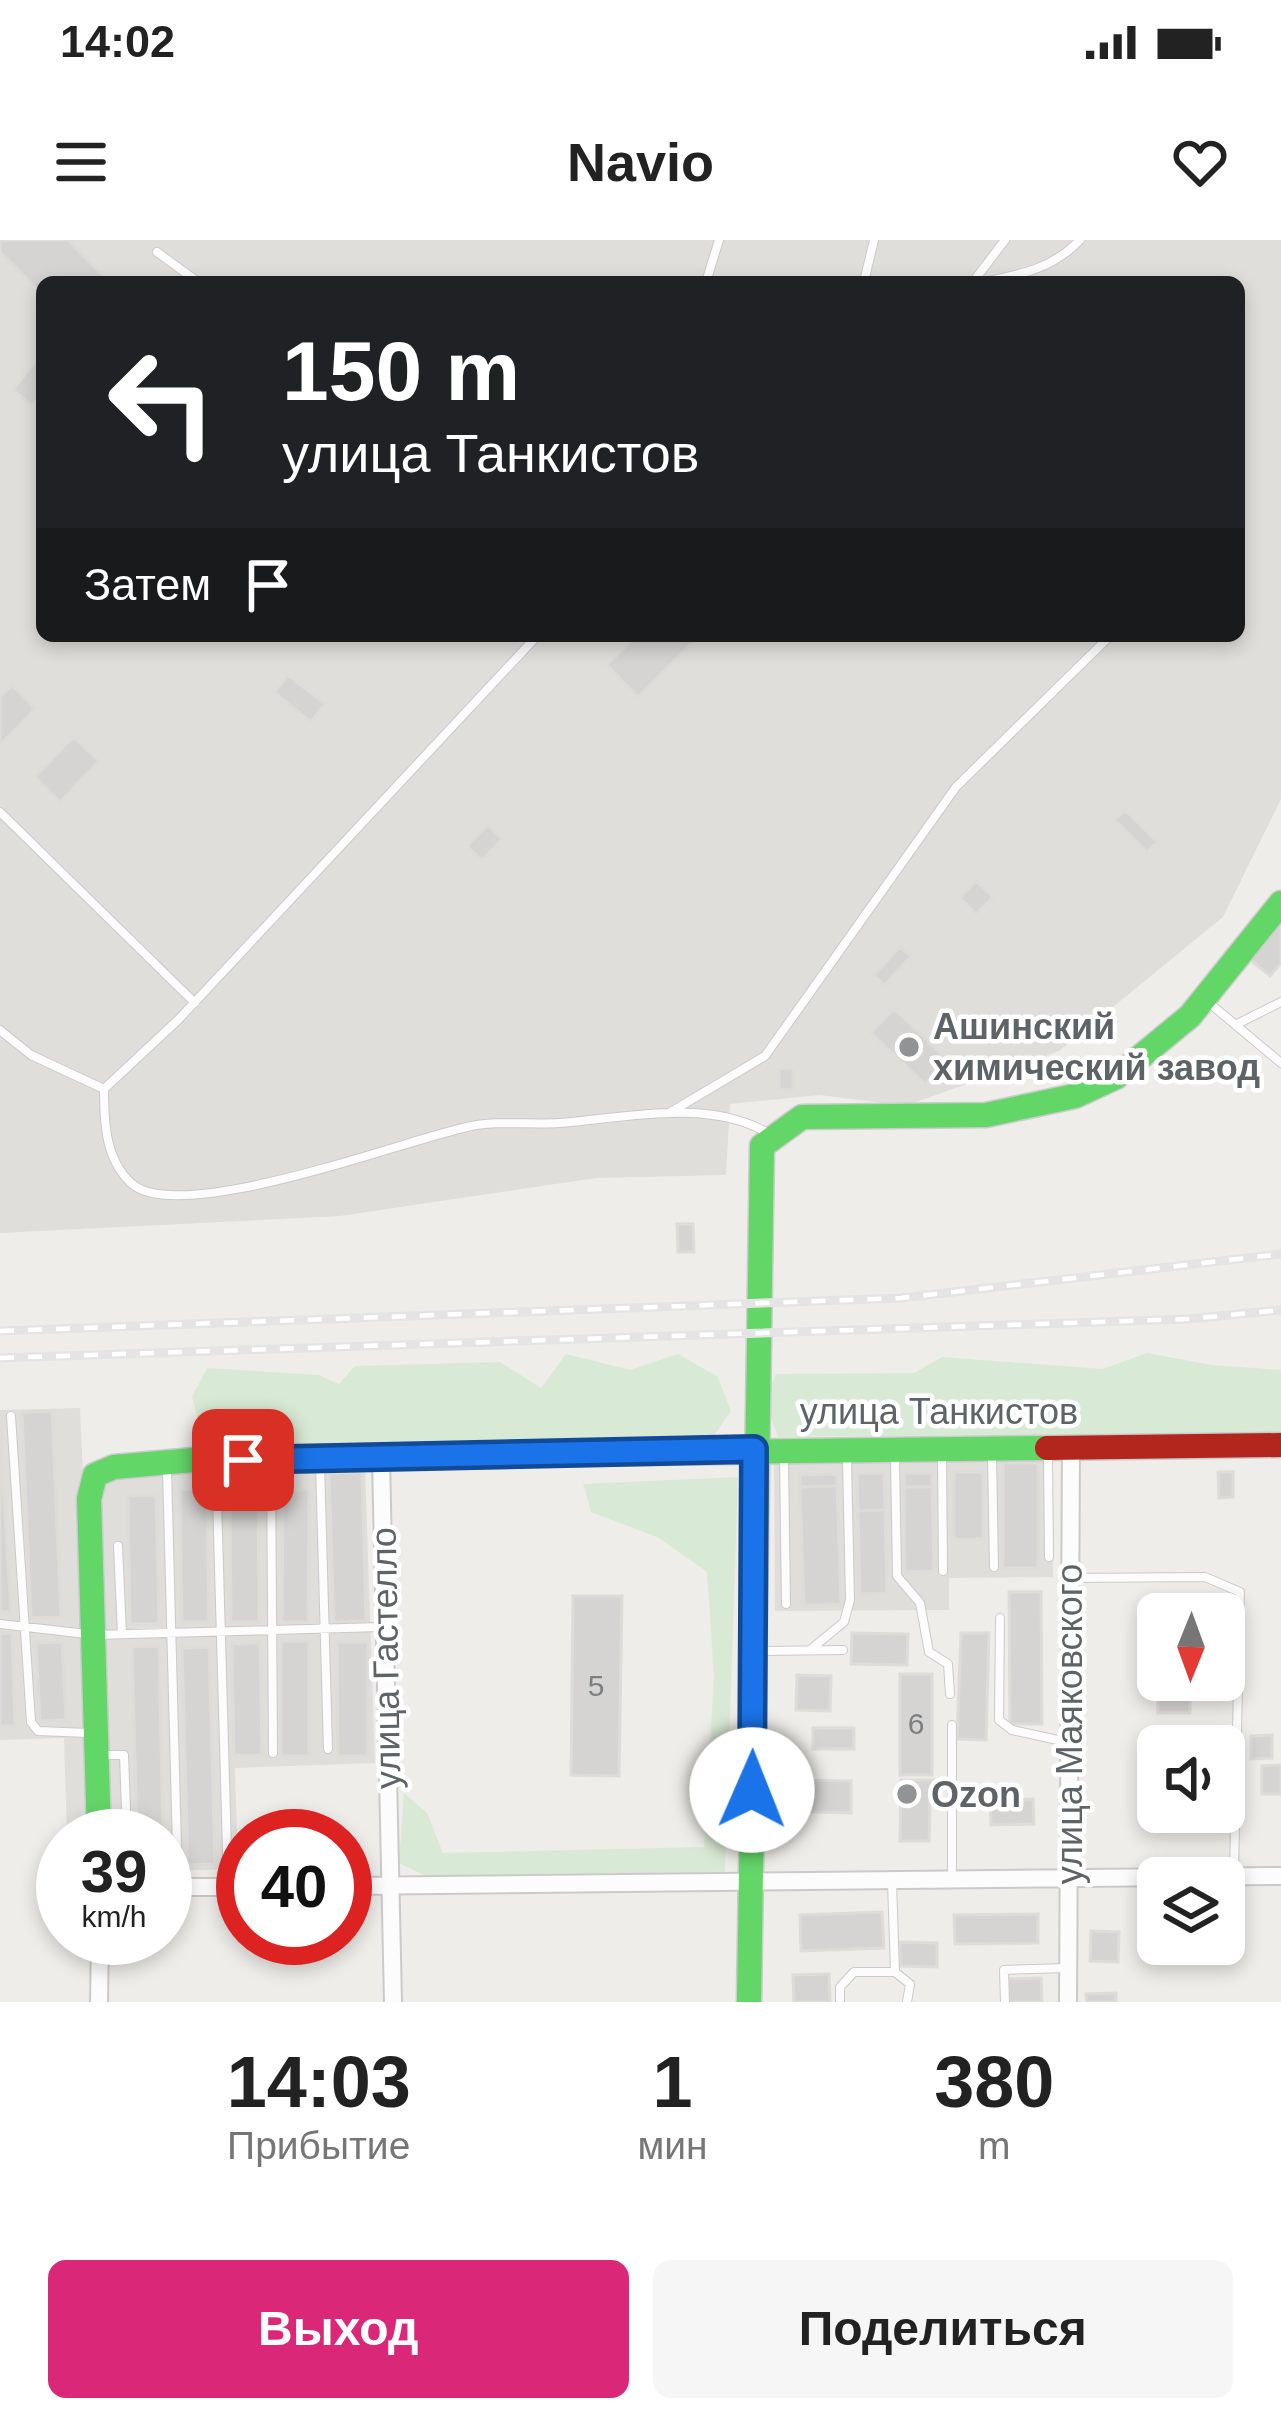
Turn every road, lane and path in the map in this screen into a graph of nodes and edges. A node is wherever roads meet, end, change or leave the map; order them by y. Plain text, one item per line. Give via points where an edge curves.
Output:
1 (719, 240) edge
2 (874, 240) edge
3 (1005, 240) edge
4 (1080, 240) edge
5 (157, 252) dead end
6 (190, 276) edge
7 (708, 276) edge
8 (865, 276) edge
9 (978, 276) edge
10 (1014, 276) edge
11 (531, 642) edge
12 (1104, 642) edge
13 (0, 812) edge
14 (1281, 902) edge
15 (1206, 1000) junction
16 (1281, 1002) edge
17 (195, 1003) junction
18 (1237, 1024) junction
19 (0, 1030) edge
20 (1281, 1063) edge
21 (104, 1089) junction
22 (668, 1113) junction
23 (771, 1135) junction
24 (11, 1416) dead end
25 (1281, 1445) edge
26 (1071, 1446) junction
27 (754, 1455) junction
28 (992, 1456) junction
29 (942, 1457) junction
30 (216, 1458) junction
31 (895, 1458) junction
32 (381, 1459) junction
33 (847, 1459) junction
34 (320, 1460) junction
35 (784, 1460) junction
36 (166, 1461) junction
37 (271, 1461) junction
38 (118, 1546) dead end
39 (1049, 1557) dead end
40 (994, 1567) dead end
41 (944, 1570) dead end
42 (1070, 1578) junction
43 (786, 1604) dead end
44 (1000, 1618) dead end
45 (0, 1624) edge
46 (25, 1626) junction
47 (384, 1627) junction
48 (273, 1628) junction
49 (326, 1628) junction
50 (223, 1630) junction
51 (171, 1632) junction
52 (122, 1634) junction
53 (95, 1635) junction
54 (843, 1650) dead end
55 (753, 1651) junction
56 (810, 1651) junction
57 (950, 1694) dead end
58 (952, 1725) dead end
59 (1069, 1742) junction
60 (96, 1744) junction
61 (328, 1749) dead end
62 (273, 1753) dead end
63 (98, 1809) edge
64 (126, 1809) edge
65 (171, 1809) edge
66 (232, 1809) edge
67 (1234, 1857) edge
68 (1245, 1876) edge
69 (1281, 1876) edge
70 (1137, 1877) edge
71 (1068, 1878) junction
72 (892, 1880) junction
73 (952, 1880) junction
74 (751, 1882) junction
75 (372, 1886) edge
76 (391, 1886) junction
77 (100, 1965) edge
78 (1068, 1968) junction
79 (896, 1972) junction
80 (99, 2002) edge
81 (393, 2002) edge
82 (749, 2002) edge
83 (840, 2002) edge
84 (907, 2002) edge
85 (1005, 2002) edge
86 (1068, 2002) edge

1 - 7 lane
2 - 8 lane
3 - 9 lane
4 - 10 lane via 1061,260
5 - 6 lane
11 - 17 lane
12 - 22 lane via 956,787 765,1056
13 - 17 lane
14 - 15 street
15 - 18 lane
15 - 23 street via 1153,1052 1072,1100 949,1119 802,1117
16 - 18 lane
17 - 21 lane
18 - 20 lane
19 - 21 lane
21 - 22 lane via 112,1154 132,1185 161,1196 288,1181 472,1125
22 - 23 lane via 744,1119
23 - 27 street via 759,1162 763,1295
24 - 46 lane
25 - 26 street, улица Танкистов
26 - 27 street, улица Танкистов
26 - 42 street, улица Маяковского
27 - 32 street, улица Танкистов
27 - 35 lane
27 - 55 street
28 - 29 lane
28 - 39 lane via 1048,1456
28 - 40 lane
29 - 31 lane
29 - 41 lane
30 - 36 street, улица Танкистов
30 - 37 street, улица Танкистов
30 - 50 lane
31 - 33 lane
31 - 57 lane via 897,1576 920,1603 929,1652 948,1664
32 - 34 street, улица Танкистов
32 - 47 street, улица Гастелло
33 - 35 lane
33 - 56 lane via 850,1600 844,1622
34 - 37 street, улица Танкистов
34 - 49 lane
35 - 43 lane
36 - 51 lane
36 - 53 street, улица Танкистов via 95,1474
37 - 48 lane
38 - 52 lane
42 - 59 street, улица Маяковского
42 - 67 lane via 1205,1577 1240,1592
44 - 59 lane via 999,1720
45 - 46 lane
46 - 53 lane
46 - 60 lane via 31,1722 38,1731
47 - 49 lane
47 - 76 street, улица Гастелло
48 - 49 lane
48 - 50 lane
48 - 62 lane
49 - 61 lane
50 - 51 lane
50 - 66 lane
51 - 52 lane
51 - 65 lane
52 - 53 lane
53 - 60 street
54 - 56 lane
55 - 56 lane
55 - 74 street
58 - 73 lane
59 - 71 street, улица Маяковского
60 - 63 street
60 - 64 lane via 124,1755
68 - 69 street
70 - 71 street
71 - 73 street
71 - 78 street, улица Маяковского
72 - 73 street
72 - 74 street
72 - 79 lane
74 - 76 street
74 - 82 street
75 - 76 street
76 - 81 street, улица Гастелло
77 - 80 street
78 - 85 lane via 1004,1970
78 - 86 street, улица Маяковского
79 - 83 lane via 854,1972 840,1987
79 - 84 lane via 910,1984

